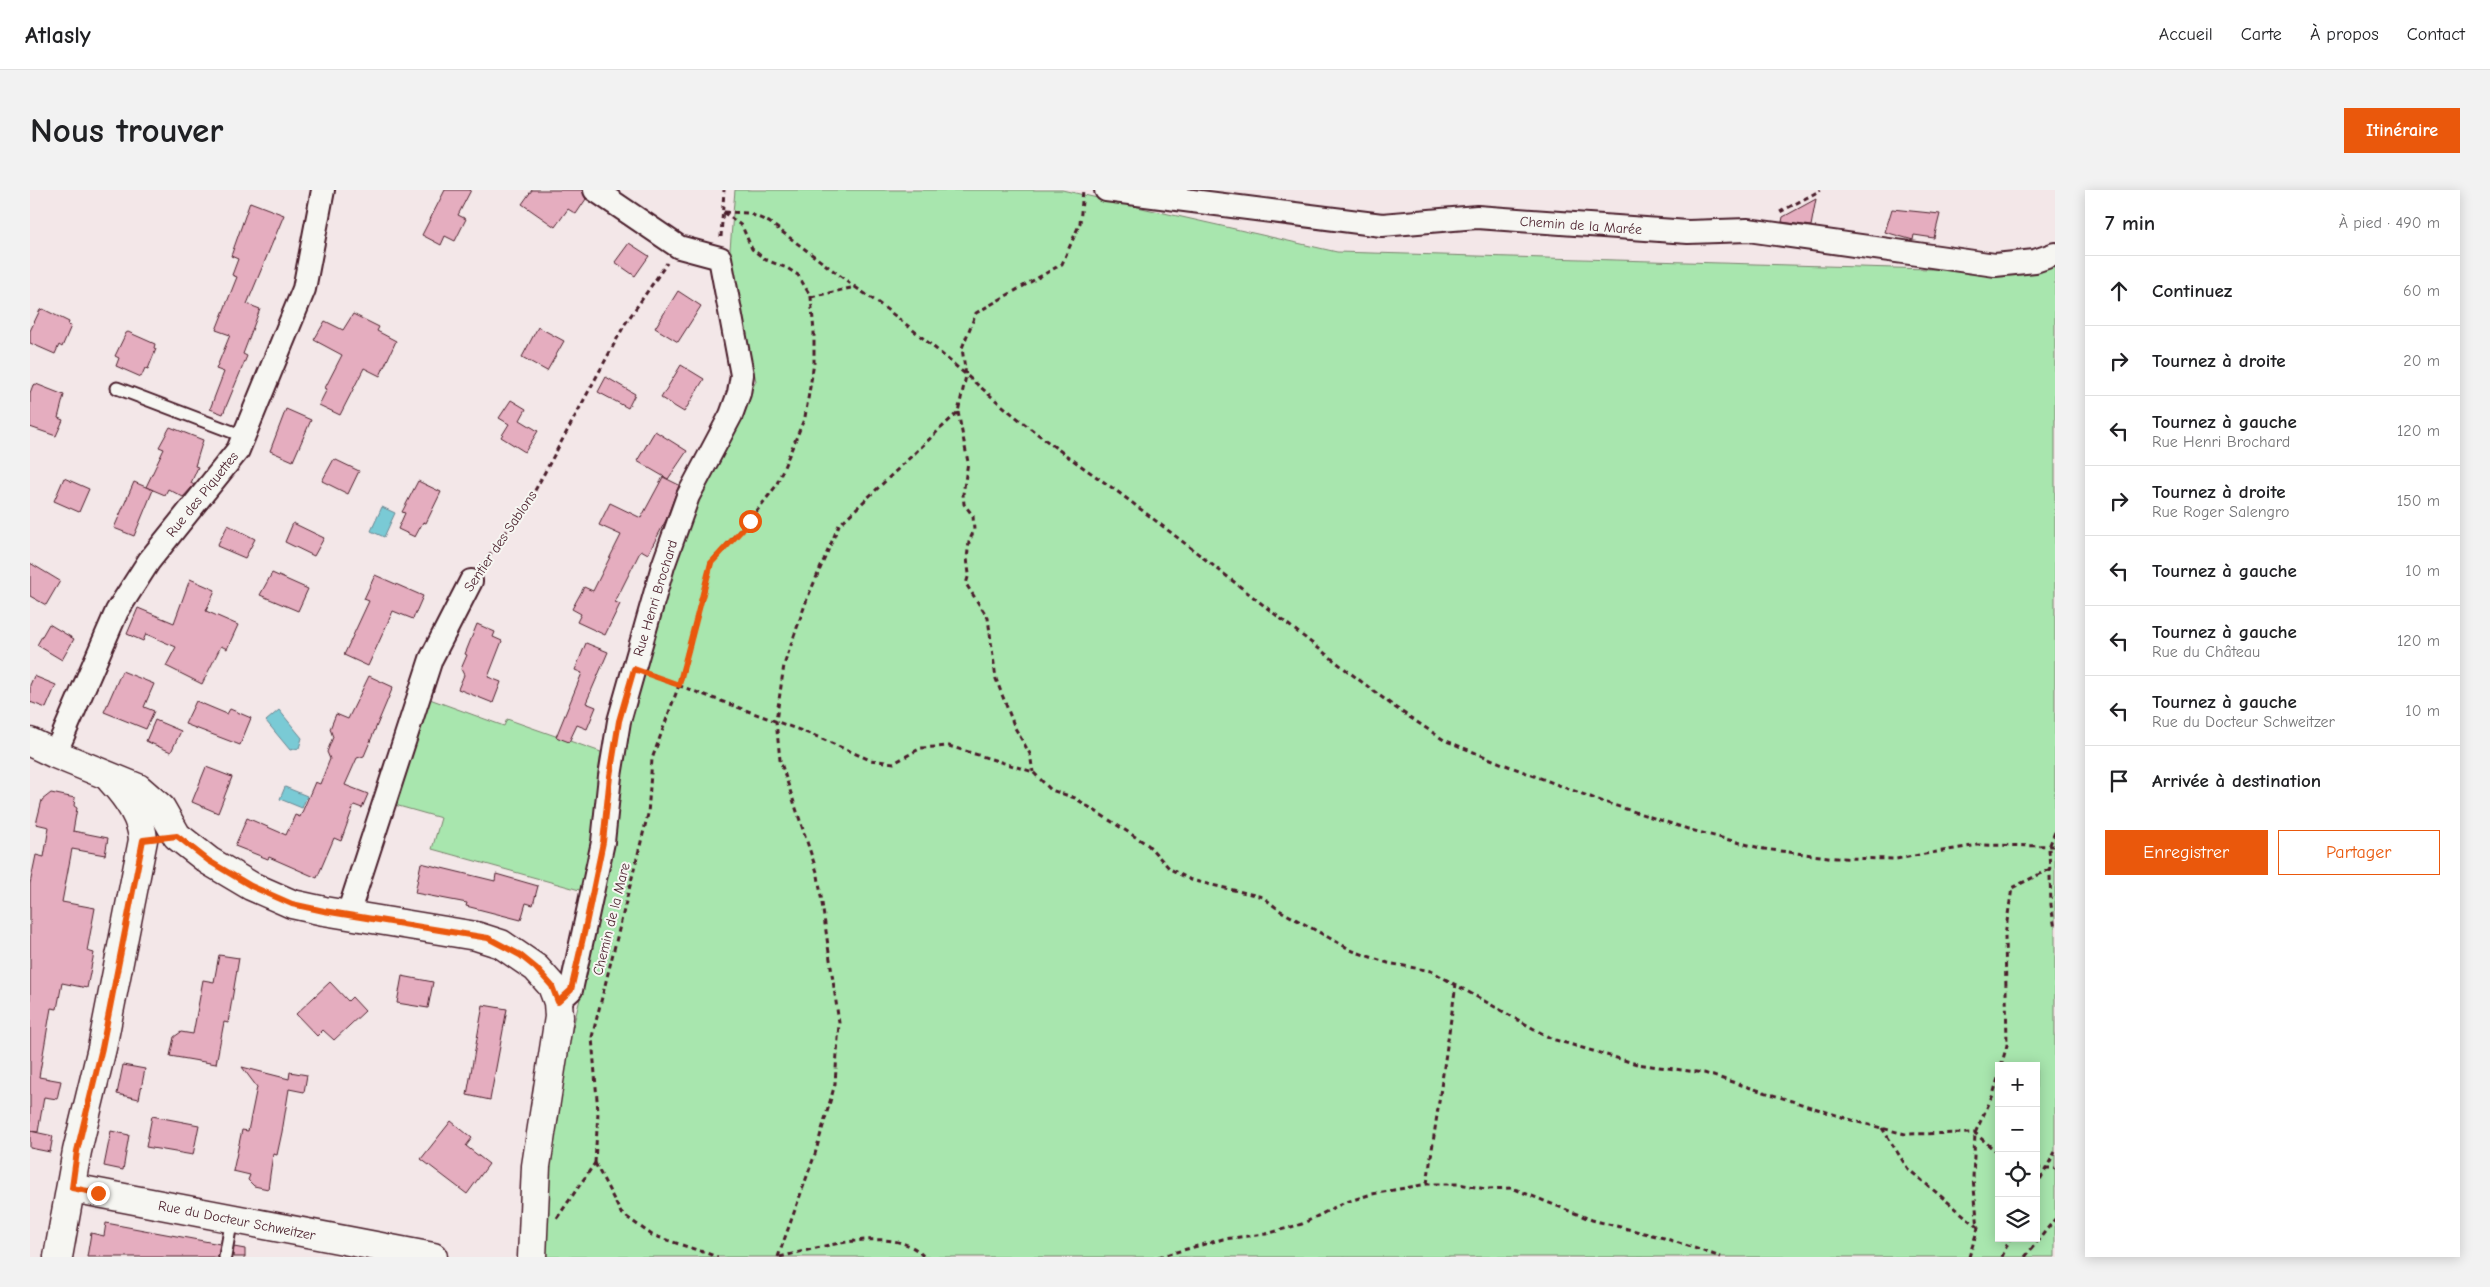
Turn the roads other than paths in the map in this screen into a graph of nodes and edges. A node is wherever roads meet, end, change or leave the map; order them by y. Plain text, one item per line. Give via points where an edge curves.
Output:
1 (323, 190) edge
2 (595, 190) edge
3 (1106, 190) edge
4 (2055, 254) edge
5 (117, 388) dead end
6 (243, 436) junction
7 (471, 581) road end
8 (30, 742) edge
9 (42, 751) edge
10 (106, 776) junction
11 (174, 829) junction
12 (142, 834) junction
13 (348, 914) junction
14 (558, 1002) junction
15 (72, 1188) junction
16 (232, 1219) junction
17 (58, 1257) edge
18 (225, 1257) edge
19 (433, 1257) edge
20 (532, 1257) edge

1 - 6 street, Rue des Piquettes via 304,289
2 - 14 street, Rue Henri Brochard via 679,247 720,258 742,375 739,394 724,430 688,496 663,566 619,721 603,842 571,990
3 - 4 street, Chemin de la Marée via 1382,225 1477,217 1688,232 1752,231 1995,264 2035,261
5 - 6 lane
6 - 9 street, Rue des Piquettes via 238,450 149,561 117,611
7 - 13 street, Sentier des Sablons via 431,659
8 - 9 main road
9 - 10 main road
10 - 11 main road via 138,788 161,808
10 - 12 main road via 126,798
11 - 12 street
11 - 13 main road via 209,861 251,886 292,904
12 - 15 main road
13 - 14 main road via 488,938 520,955 536,968 552,986
14 - 20 main road via 559,1017 536,1166
15 - 16 main road, Rue du Docteur Schweitzer
15 - 17 main road
16 - 18 lane
16 - 19 main road, Rue du Docteur Schweitzer

